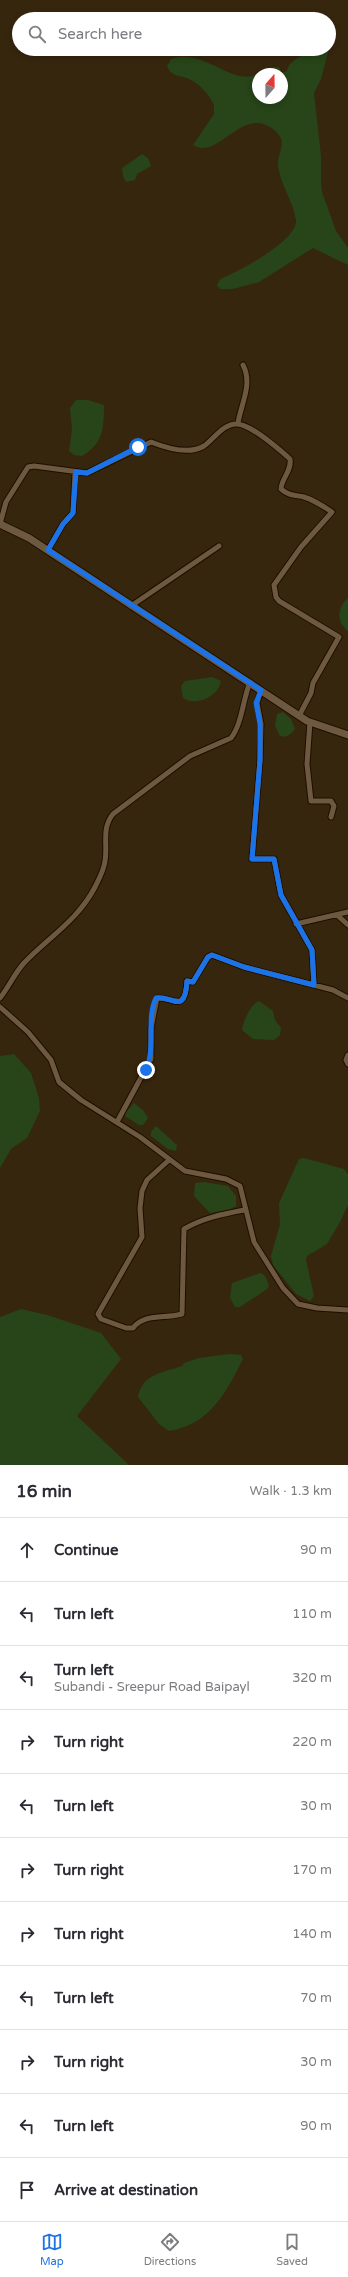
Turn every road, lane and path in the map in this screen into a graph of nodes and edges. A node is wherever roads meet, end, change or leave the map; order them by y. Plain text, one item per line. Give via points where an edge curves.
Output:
1 (243, 365) dead end
2 (238, 423) junction
3 (76, 472) junction
4 (0, 524) edge
5 (219, 546) dead end
6 (48, 550) junction
7 (131, 606) junction
8 (250, 682) junction
9 (261, 690) junction
10 (299, 716) junction
11 (310, 722) junction
12 (348, 735) edge
13 (331, 817) dead end
14 (348, 912) edge
15 (337, 915) junction
16 (296, 924) junction
17 (348, 925) edge
18 (314, 985) junction
19 (0, 998) edge
20 (348, 998) edge
21 (0, 1007) edge
22 (348, 1055) edge
23 (348, 1064) edge
24 (117, 1122) junction
25 (169, 1160) junction
26 (244, 1210) junction
27 (348, 1310) edge

1 - 2 street via 246,372 246,392
2 - 3 street via 231,424 205,446 196,449 166,448 151,442 87,473
2 - 10 street via 290,459 281,489 332,512 301,547 274,585 279,601 339,637 313,683 311,693
3 - 4 street via 28,467 6,502
3 - 6 street via 73,513 63,524
4 - 6 street
5 - 7 street
6 - 7 street
7 - 8 street
8 - 9 street
8 - 19 street via 232,738 190,756 112,814 106,832 106,860 84,906 65,927 26,961
9 - 10 street
9 - 16 street via 256,703 260,724 260,760 252,859 274,859 281,895
10 - 11 street
11 - 12 street
11 - 13 street via 307,764 311,801 331,801 334,806
14 - 15 street
15 - 16 street
15 - 17 street
16 - 18 street via 312,950
18 - 20 street
18 - 24 street via 244,967 212,955 208,957 193,982 187,981 185,994 180,1001 176,1003 156,998 151,1028 151,1059
21 - 24 street via 28,1032 51,1060 59,1082 81,1100
22 - 23 street
24 - 25 street
25 - 26 street via 185,1171 226,1178 240,1186
25 - 26 street via 147,1180 142,1191 142,1237 98,1314 101,1318 126,1328 133,1328 138,1321 146,1318 170,1318 182,1314 184,1229 213,1216
26 - 27 street via 254,1242 283,1288 298,1304

